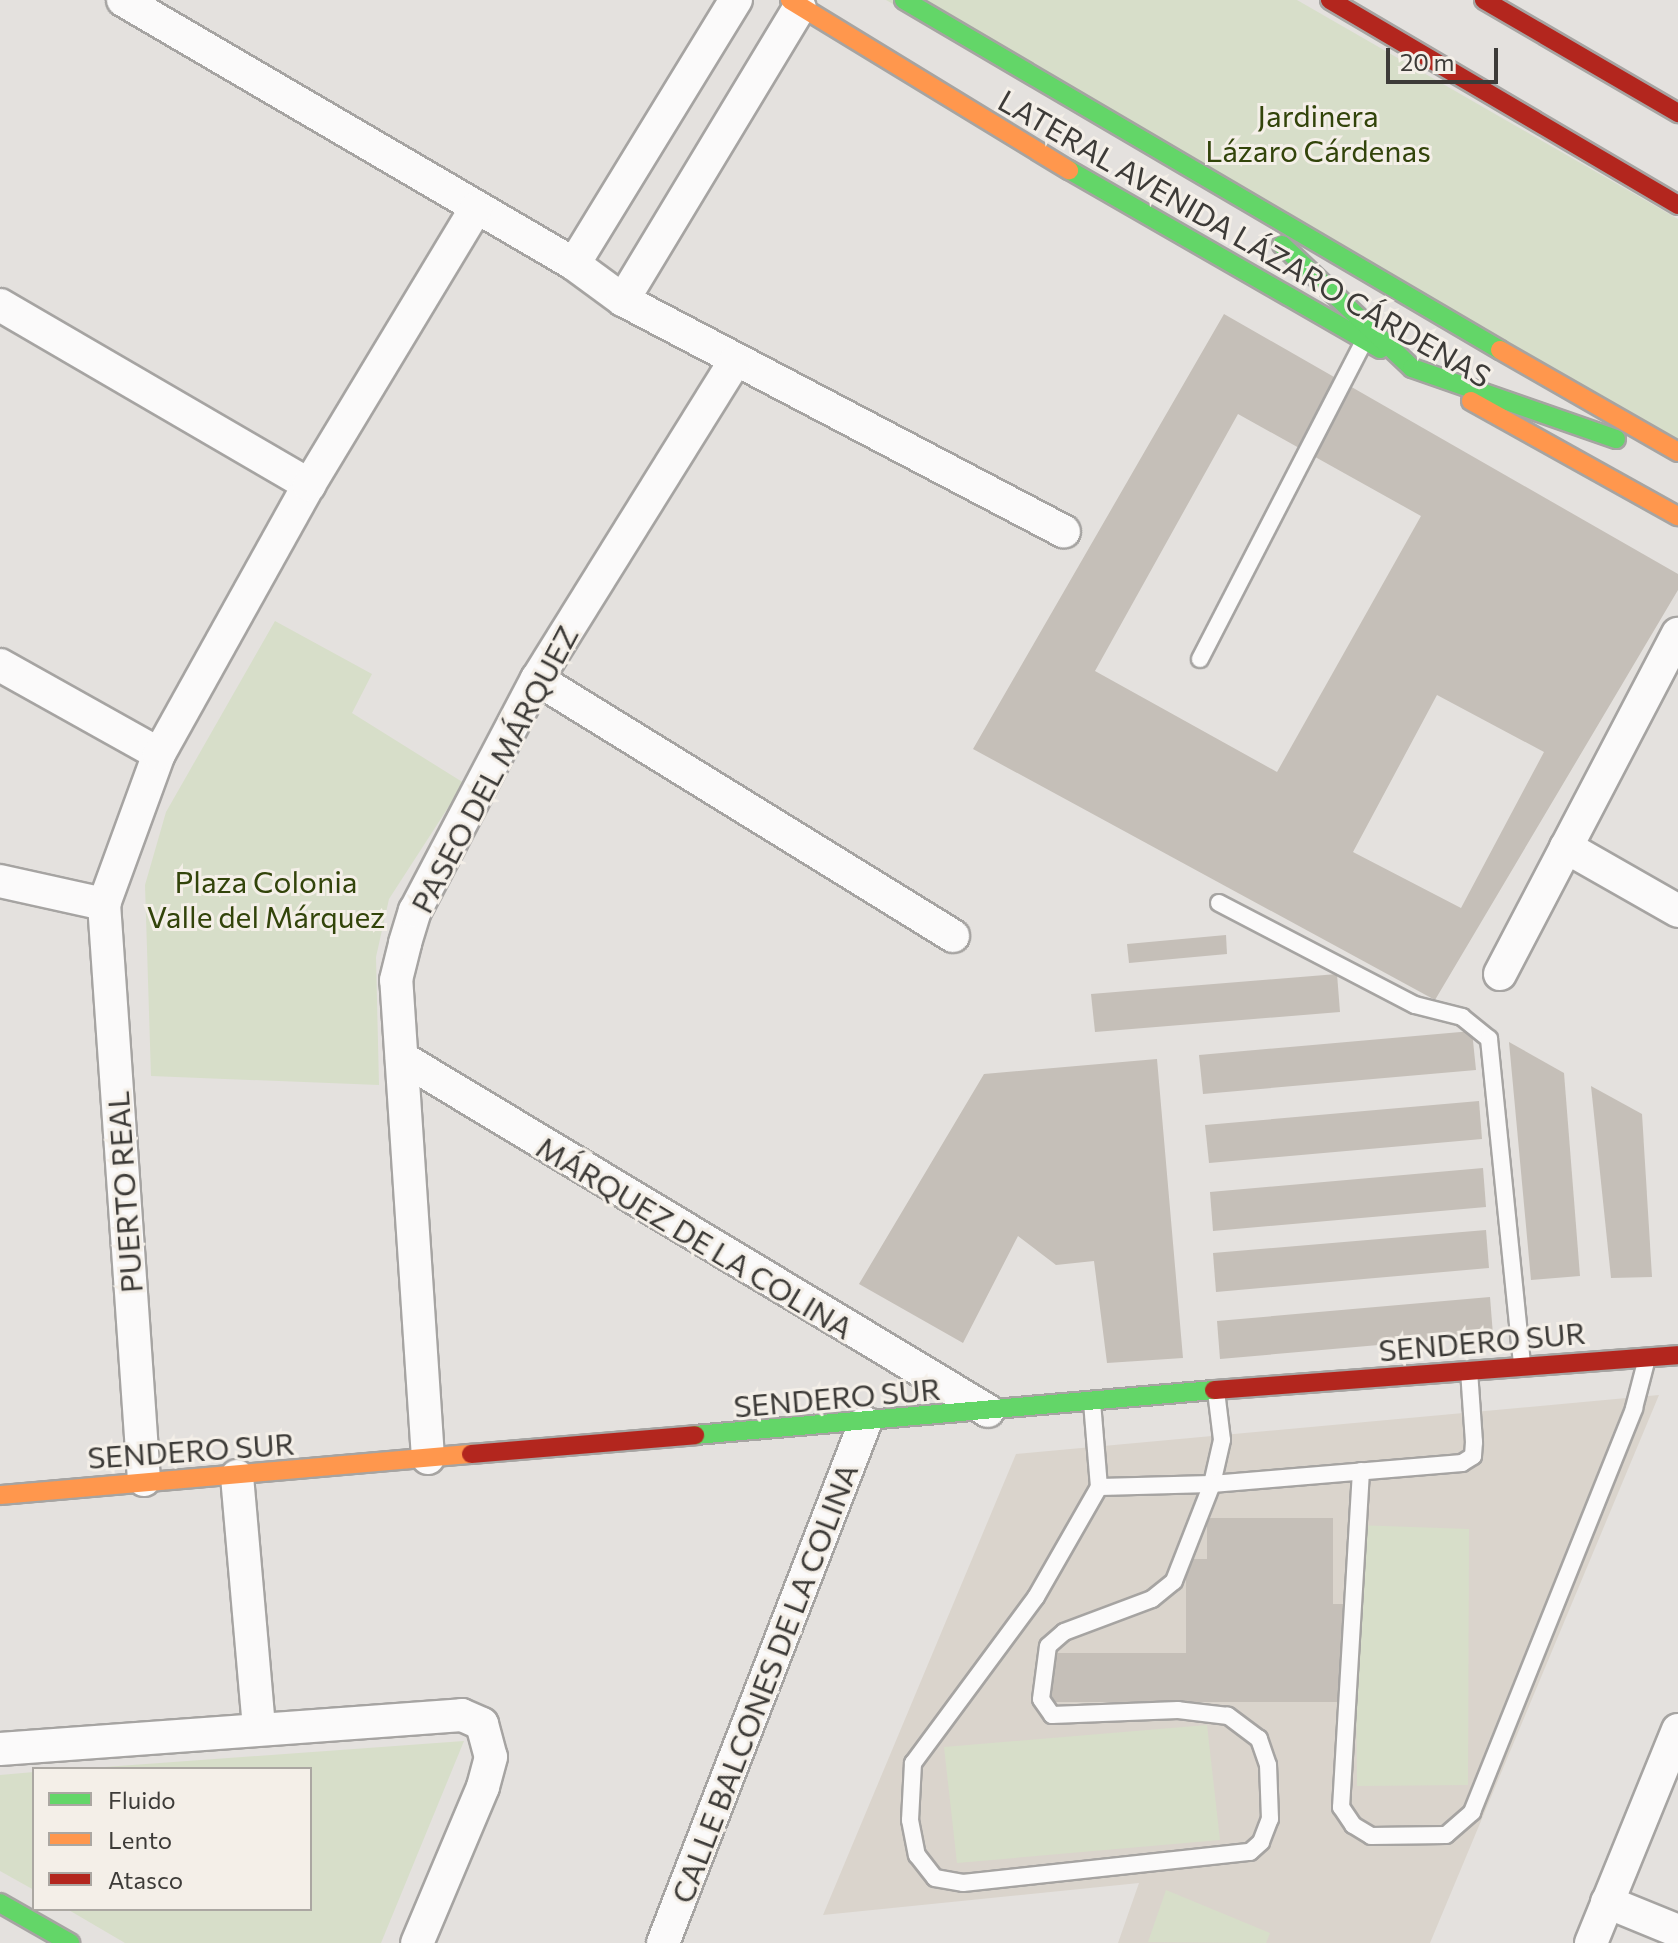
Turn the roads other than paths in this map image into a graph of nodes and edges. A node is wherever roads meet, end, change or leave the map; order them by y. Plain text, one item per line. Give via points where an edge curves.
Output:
1 (123, 0) edge
2 (736, 0) edge
3 (903, 0) edge
4 (1330, 0) edge
5 (1484, 0) edge
6 (795, 3) edge
7 (1678, 113) edge
8 (1231, 196) junction
9 (1678, 205) edge
10 (476, 208) junction
11 (574, 264) junction
12 (623, 300) junction
13 (0, 305) edge
14 (1365, 340) junction
15 (734, 362) junction
16 (1412, 368) junction
17 (1678, 452) edge
18 (1678, 461) edge
19 (309, 485) junction
20 (1678, 516) edge
21 (1064, 532) dead end
22 (1678, 634) edge
23 (1200, 659) dead end
24 (0, 665) edge
25 (537, 679) junction
26 (159, 754) junction
27 (1566, 847) junction
28 (0, 881) edge
29 (1219, 903) dead end
30 (104, 904) junction
31 (1678, 911) edge
32 (953, 936) dead end
33 (1500, 974) dead end
34 (402, 1058) junction
35 (1678, 1355) edge
36 (1648, 1356) junction
37 (1522, 1363) junction
38 (1469, 1369) junction
39 (1216, 1391) junction
40 (1092, 1402) junction
41 (990, 1412) junction
42 (865, 1423) junction
43 (428, 1458) junction
44 (1361, 1471) junction
45 (237, 1476) junction
46 (144, 1480) junction
47 (1212, 1484) junction
48 (1099, 1487) junction
49 (0, 1495) edge
50 (259, 1726) junction
51 (1678, 1730) edge
52 (0, 1749) edge
53 (1607, 1902) junction
54 (0, 1903) edge
55 (1678, 1931) edge
56 (70, 1943) edge
57 (417, 1943) edge
58 (663, 1943) edge
59 (1591, 1943) edge

1 - 10 street
2 - 11 street
3 - 8 main road
4 - 9 main road
5 - 7 main road
6 - 12 street
6 - 14 main road, LATERAL AVENIDA LÁZARO CÁRDENAS via 997,128
8 - 16 main road
8 - 17 main road
10 - 11 street
10 - 19 street
11 - 12 street
12 - 15 street
13 - 19 street
14 - 16 main road, LATERAL AVENIDA LÁZARO CÁRDENAS
14 - 23 lane
15 - 21 street
15 - 25 street, PASEO DEL MÁRQUEZ
16 - 18 main road
16 - 20 main road, LATERAL AVENIDA LÁZARO CÁRDENAS
19 - 26 street
22 - 27 street
24 - 26 street
25 - 32 street
25 - 34 street, PASEO DEL MÁRQUEZ via 415,911 396,980
26 - 30 street
27 - 31 street
27 - 33 street
28 - 30 street
29 - 37 lane via 1415,1005 1462,1017 1489,1039
30 - 46 street, PUERTO REAL
34 - 41 street, MÁRQUEZ DE LA COLINA
34 - 43 street, PASEO DEL MÁRQUEZ
35 - 36 main road, SENDERO SUR
36 - 37 main road, SENDERO SUR
36 - 44 lane via 1634,1408 1472,1812 1446,1835 1371,1836 1353,1825 1341,1807
37 - 38 main road, SENDERO SUR
38 - 39 main road, SENDERO SUR
38 - 44 lane via 1473,1456 1462,1463
39 - 40 main road, SENDERO SUR
39 - 47 lane via 1222,1440
40 - 41 main road, SENDERO SUR
40 - 48 lane
41 - 42 main road, SENDERO SUR
42 - 43 main road, SENDERO SUR
42 - 58 street, CALLE BALCONES DE LA COLINA
43 - 45 main road, SENDERO SUR
44 - 47 lane
45 - 46 main road, SENDERO SUR
45 - 50 street
46 - 49 main road, SENDERO SUR
47 - 48 lane
47 - 48 lane via 1174,1581 1152,1599 1064,1632 1048,1646 1041,1699 1052,1715 1178,1710 1228,1716 1259,1739 1268,1765 1270,1819 1261,1842 1250,1852 963,1883 935,1878 917,1855 910,1820 913,1763 1036,1597
50 - 52 street
50 - 57 street via 462,1715 482,1724 490,1739 483,1787
51 - 53 street
53 - 55 street
53 - 59 street
54 - 56 main road

